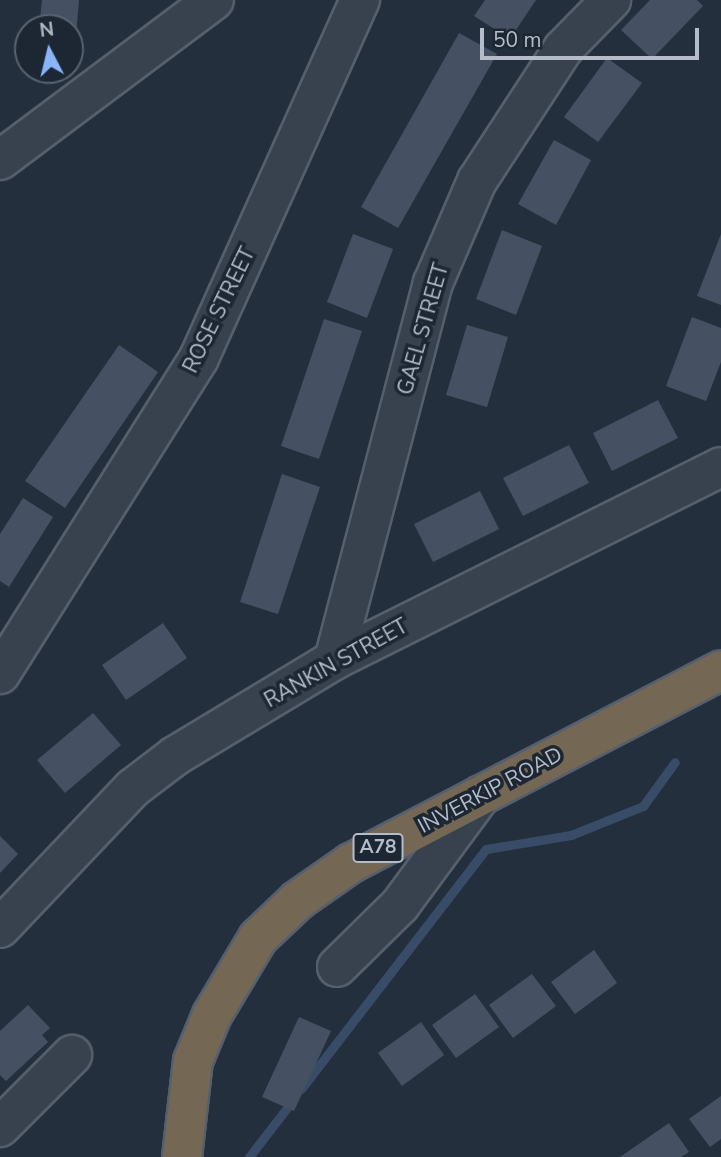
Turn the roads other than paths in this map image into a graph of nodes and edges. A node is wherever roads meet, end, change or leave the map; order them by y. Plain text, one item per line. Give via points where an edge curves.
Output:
1 (214, 0) edge
2 (360, 0) edge
3 (611, 0) edge
4 (1, 156) edge
5 (721, 467) edge
6 (334, 660) junction
7 (721, 670) edge
8 (0, 674) edge
9 (481, 795) junction
10 (0, 928) edge
11 (337, 967) dead end
12 (72, 1055) dead end
13 (0, 1127) edge
14 (182, 1157) edge

1 - 4 street
2 - 8 street, ROSE STREET via 199,358
3 - 6 street, GAEL STREET via 563,49 477,181 433,283
5 - 6 street, RANKIN STREET
6 - 10 street, RANKIN STREET via 175,756 133,788
7 - 9 highway, INVERKIP ROAD / A78
9 - 11 street via 400,905
9 - 14 highway, INVERKIP ROAD / A78 via 351,863 298,900 257,938 212,1015 193,1061
12 - 13 street

